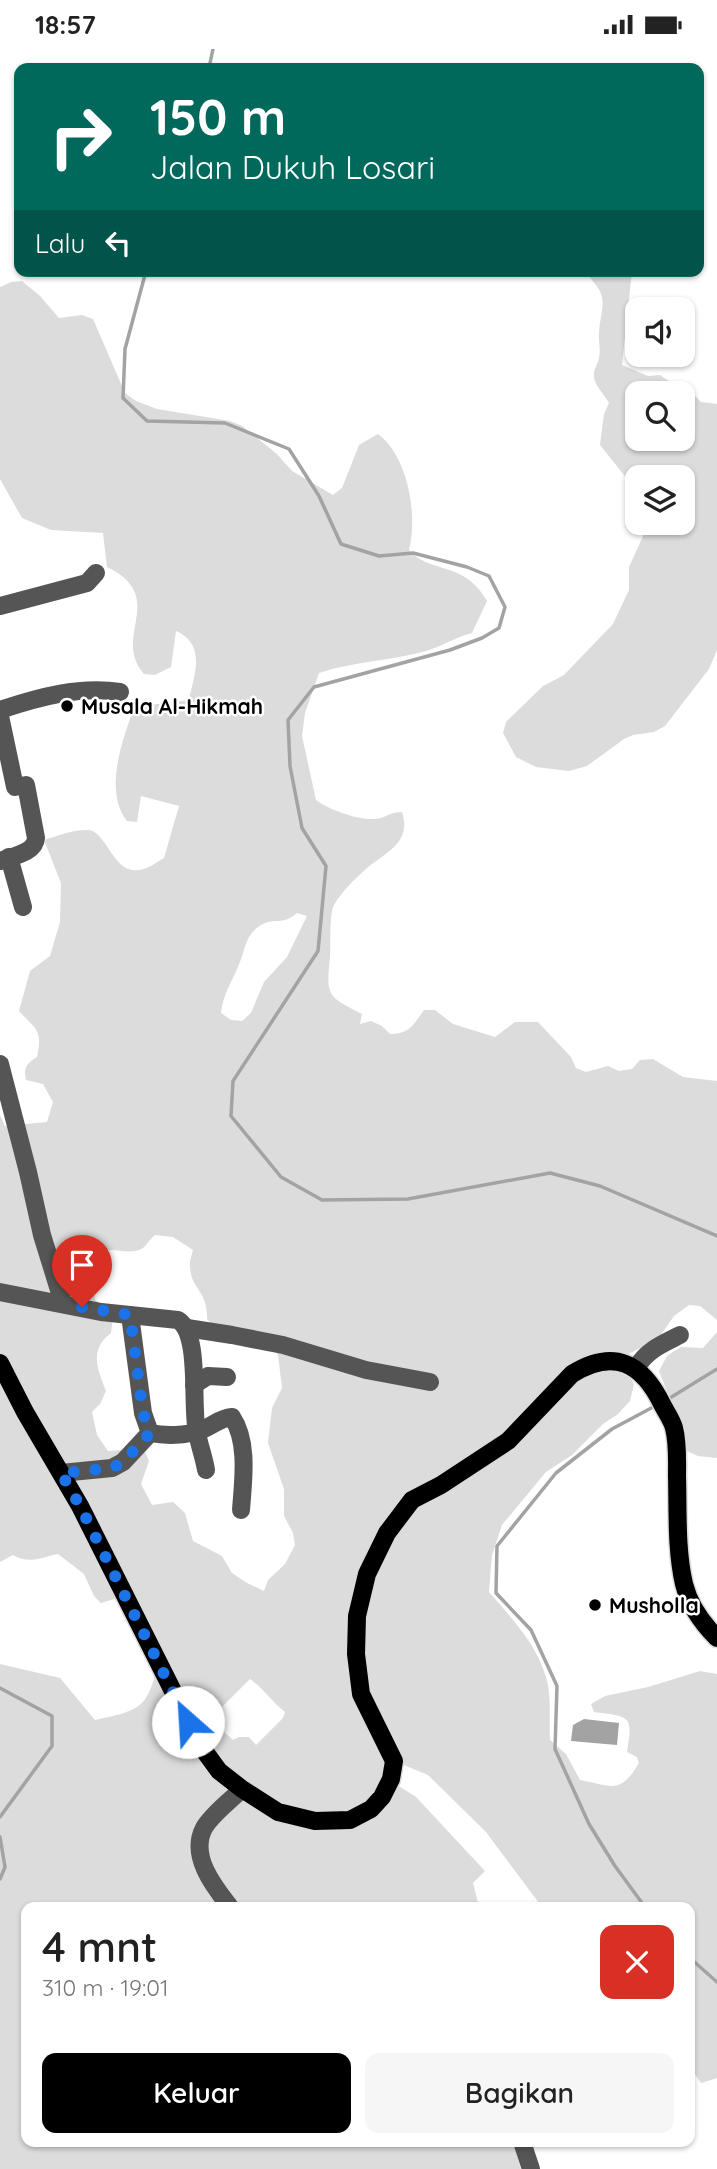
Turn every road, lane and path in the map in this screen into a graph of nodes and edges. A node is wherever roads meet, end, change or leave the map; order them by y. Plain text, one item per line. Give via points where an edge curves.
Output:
1 (96, 573) dead end
2 (0, 606) edge
3 (120, 692) dead end
4 (0, 710) edge
5 (0, 716) edge
6 (4, 859) edge
7 (23, 907) dead end
8 (0, 1064) edge
9 (0, 1292) edge
10 (63, 1303) junction
11 (130, 1315) junction
12 (187, 1328) junction
13 (680, 1335) dead end
14 (0, 1363) edge
15 (636, 1368) junction
16 (227, 1377) dead end
17 (430, 1382) dead end
18 (194, 1385) junction
19 (197, 1432) junction
20 (150, 1433) junction
21 (206, 1470) dead end
22 (61, 1473) junction
23 (241, 1510) dead end
24 (717, 1638) edge
25 (242, 1789) junction
26 (226, 1902) edge
27 (524, 2147) edge
28 (531, 2169) edge

1 - 2 street via 86,583
3 - 4 street via 53,694
5 - 6 street via 15,787 26,785 36,838 31,849
6 - 7 street
8 - 10 street
9 - 10 street
10 - 11 street
11 - 12 street via 178,1320
11 - 20 street via 143,1413
12 - 17 street via 283,1345 366,1370
12 - 18 street
13 - 15 street via 654,1347
14 - 22 main road
15 - 24 main road via 656,1392 674,1427 684,1585 692,1605
15 - 25 main road via 608,1360 572,1374 508,1441 412,1500 387,1534 367,1574 357,1616 361,1694 394,1761 391,1779 371,1809 350,1820 314,1821 278,1812
16 - 18 street via 208,1376
18 - 19 street
19 - 20 street
19 - 21 street
19 - 23 street via 226,1418 236,1422 243,1461
20 - 22 street via 112,1468
22 - 25 main road via 200,1745 219,1771
25 - 26 street via 203,1829 203,1865
27 - 28 street

